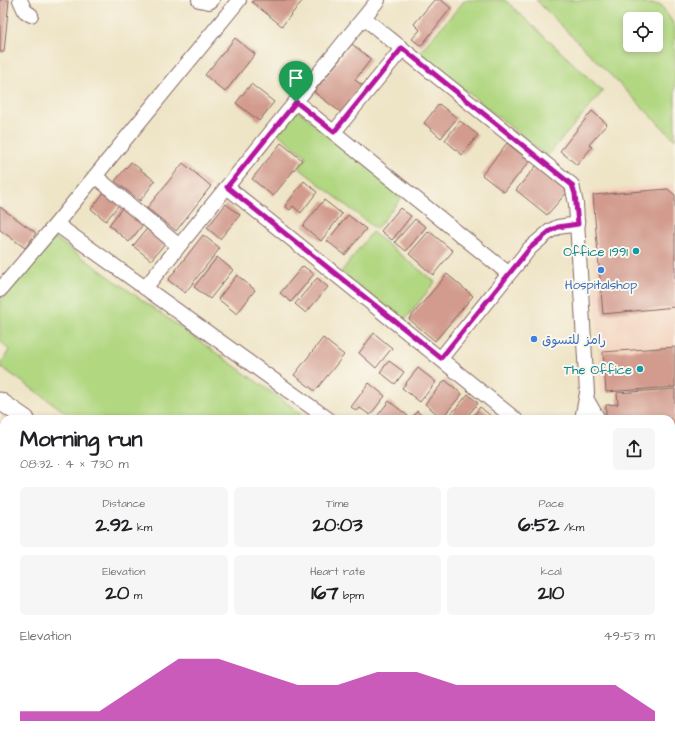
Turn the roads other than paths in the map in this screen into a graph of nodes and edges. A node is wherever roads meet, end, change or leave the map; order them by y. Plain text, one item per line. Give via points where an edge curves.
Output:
1 (20, 0) edge
2 (200, 0) edge
3 (212, 0) edge
4 (239, 0) edge
5 (378, 0) edge
6 (31, 16) dead end
7 (364, 18) junction
8 (402, 48) junction
9 (296, 102) junction
10 (334, 132) junction
11 (95, 176) junction
12 (227, 187) junction
13 (56, 224) junction
14 (578, 224) junction
15 (180, 246) junction
16 (509, 274) junction
17 (145, 288) junction
18 (0, 290) edge
19 (441, 358) junction
20 (0, 400) edge
21 (587, 400) junction
22 (21, 415) edge
23 (322, 415) edge
24 (510, 415) edge
25 (583, 415) edge
26 (596, 415) edge

1 - 6 street via 25,11
2 - 3 street
4 - 11 street
5 - 7 street
7 - 8 street
7 - 9 street
8 - 10 street
8 - 14 street via 572,185
9 - 10 street
9 - 12 street
10 - 16 street
11 - 13 street
11 - 15 street
12 - 15 street
12 - 19 street
13 - 17 street
13 - 18 street
14 - 16 street via 550,231 530,248
14 - 21 street
15 - 17 street
16 - 19 street
17 - 23 street
19 - 24 street
20 - 22 main road
21 - 25 street
21 - 26 street

